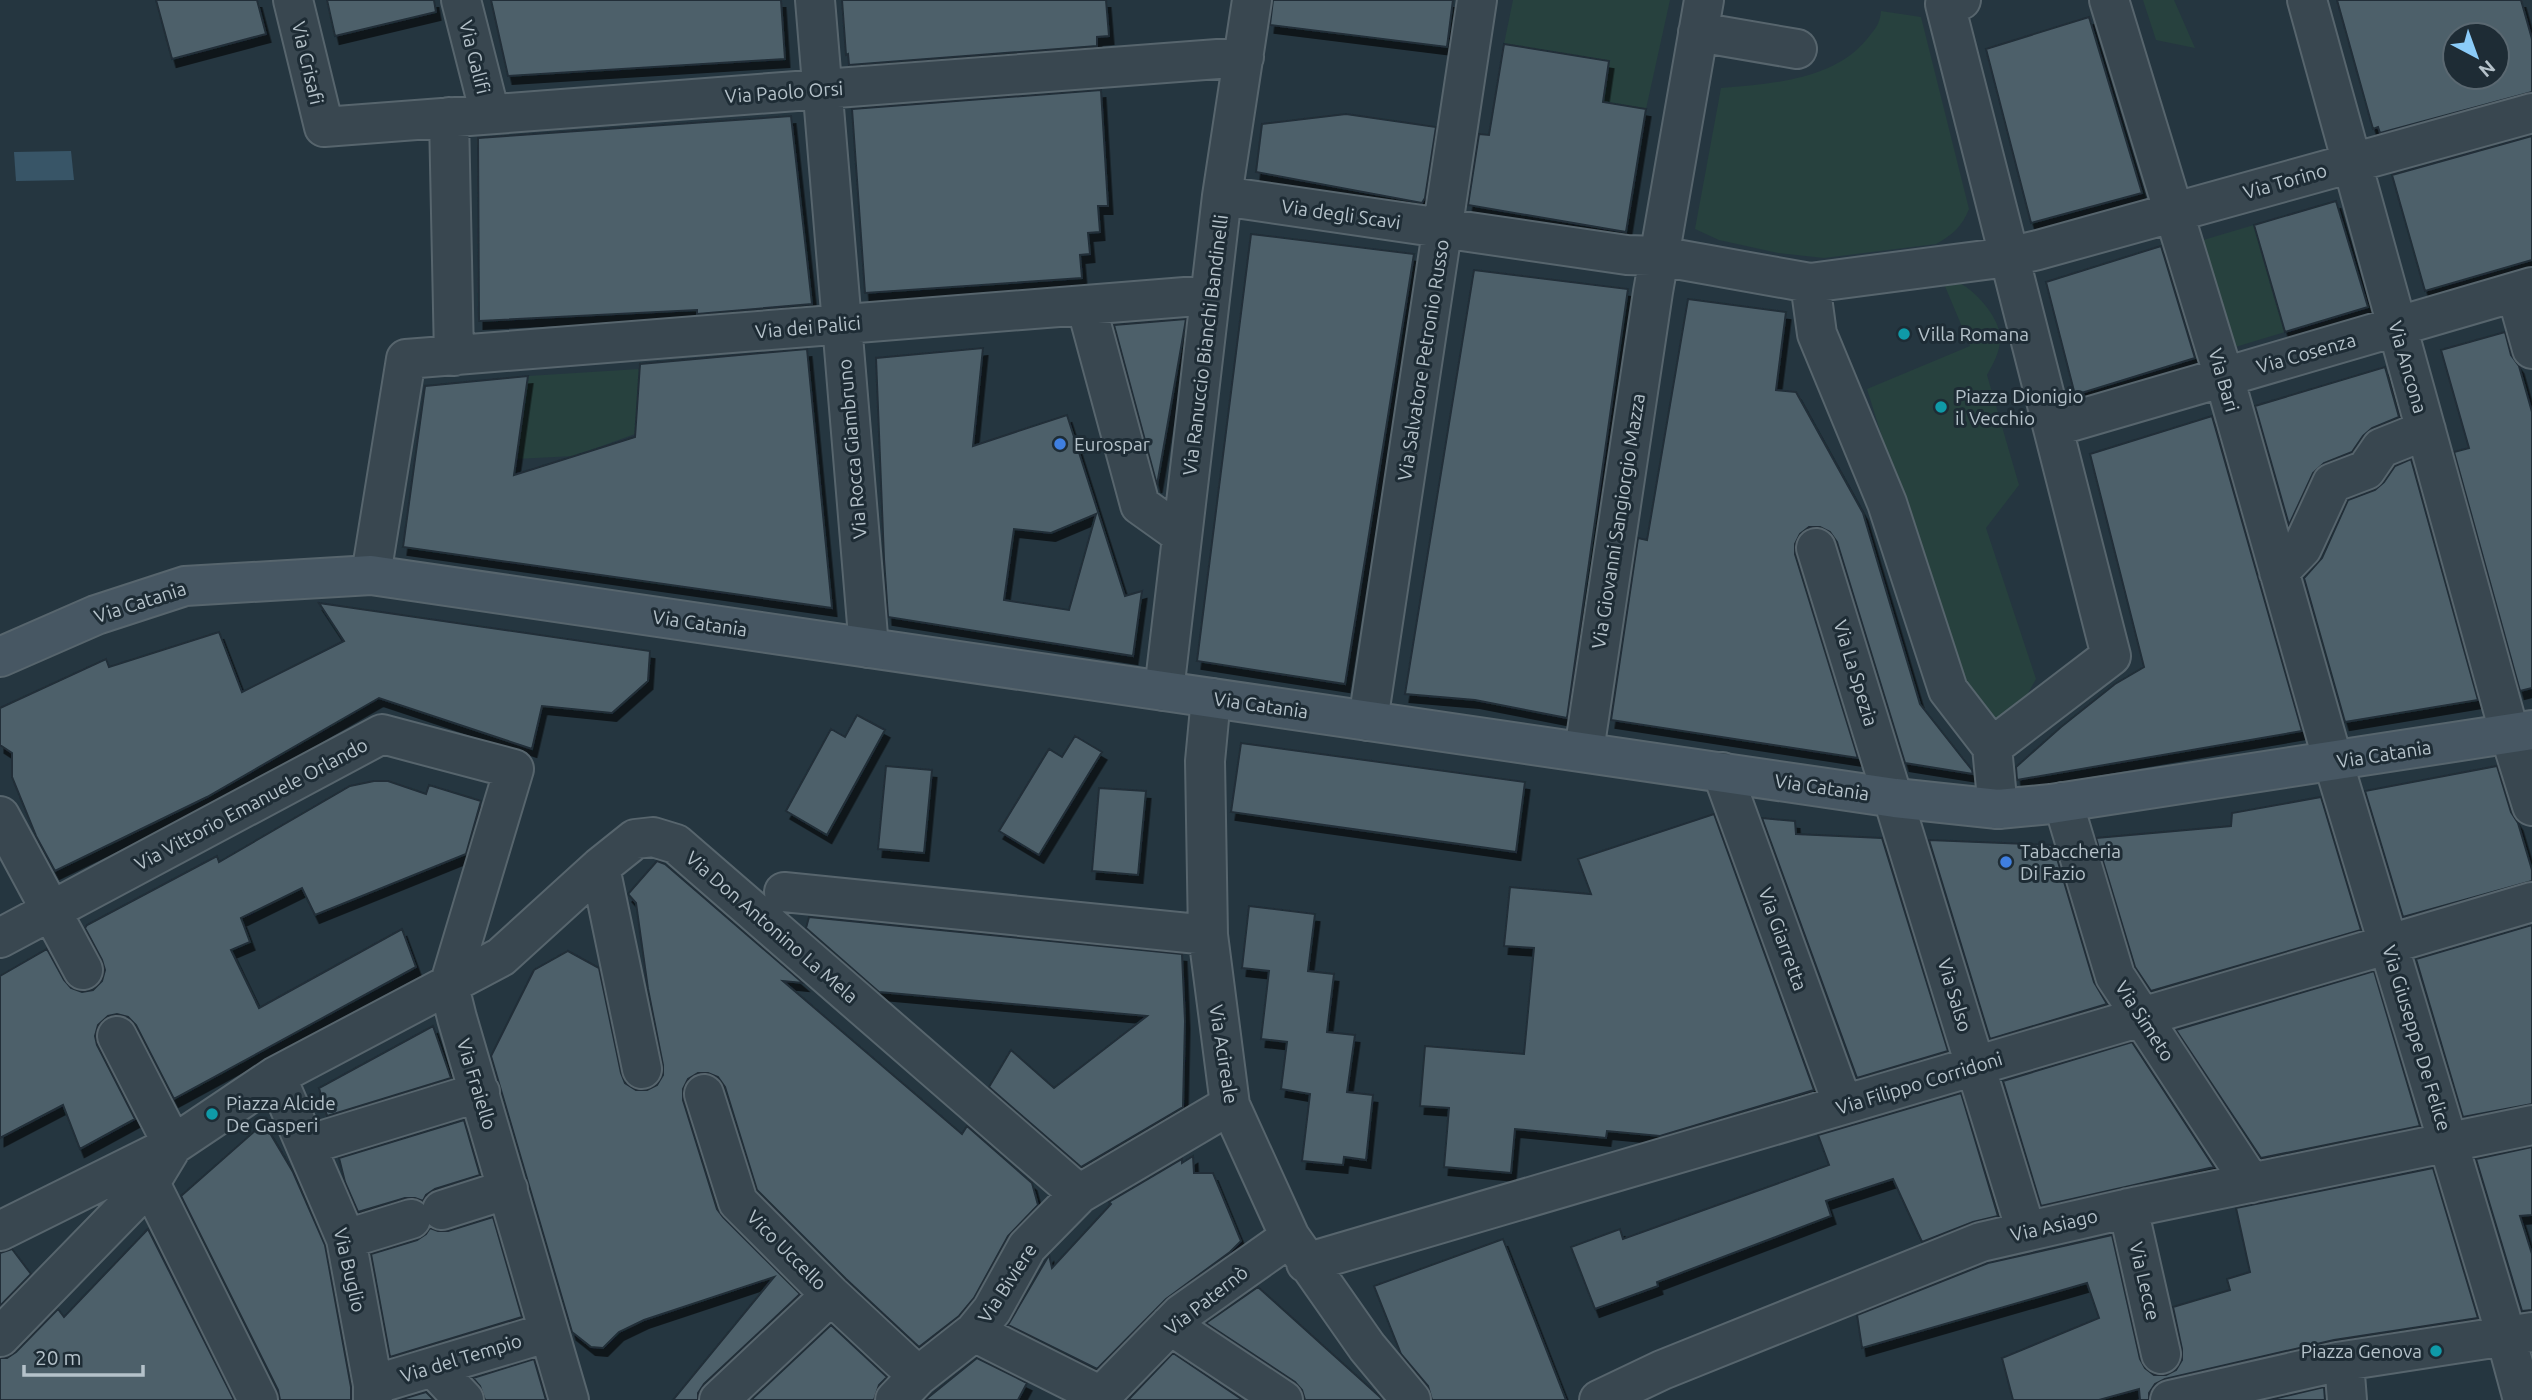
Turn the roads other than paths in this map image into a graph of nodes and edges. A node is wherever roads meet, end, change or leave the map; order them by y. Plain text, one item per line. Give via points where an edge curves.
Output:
1 (293, 0) edge
2 (461, 0) edge
3 (815, 0) edge
4 (1251, 0) edge
5 (1477, 0) edge
6 (1961, 0) edge
7 (2109, 0) edge
8 (2307, 0) edge
9 (1701, 16) edge
10 (1797, 49) dead end
11 (1244, 57) junction
12 (822, 89) junction
13 (2532, 113) edge
14 (490, 114) junction
15 (449, 117) junction
16 (324, 127) joint
17 (2350, 163) junction
18 (1222, 196) junction
19 (2174, 212) junction
20 (1443, 229) junction
21 (2023, 253) junction
22 (1646, 268) junction
23 (1810, 283) junction
24 (2524, 290) edge
25 (1210, 295) junction
26 (1086, 305) junction
27 (842, 325) junction
28 (2397, 327) junction
29 (2532, 349) edge
30 (454, 356) junction
31 (2224, 377) junction
32 (2067, 423) junction
33 (2426, 430) junction
34 (1182, 535) junction
35 (1816, 548) dead end
36 (2279, 572) junction
37 (371, 575) junction
38 (869, 648) junction
39 (0, 657) edge
40 (1164, 691) junction
41 (1211, 698) junction
42 (1368, 721) junction
43 (2521, 732) edge
44 (1992, 747) junction
45 (1584, 751) junction
46 (2333, 761) junction
47 (1722, 772) junction
48 (1895, 798) junction
49 (2063, 802) junction
50 (2532, 807) edge
51 (1998, 809) junction
52 (0, 816) edge
53 (600, 867) junction
54 (784, 892) dead end
55 (2532, 902) edge
56 (51, 911) junction
57 (1208, 935) junction
58 (0, 938) edge
59 (2389, 944) junction
60 (83, 970) dead end
61 (449, 986) junction
62 (2142, 1017) junction
63 (117, 1036) dead end
64 (1976, 1065) junction
65 (642, 1069) dead end
66 (284, 1092) junction
67 (480, 1092) junction
68 (704, 1094) dead end
69 (1230, 1105) junction
70 (1843, 1105) junction
71 (2532, 1125) edge
72 (2448, 1143) junction
73 (173, 1145) junction
74 (307, 1145) junction
75 (2251, 1183) junction
76 (508, 1189) junction
77 (1079, 1194) junction
78 (157, 1197) junction
79 (2128, 1209) junction
80 (40, 1210) junction
81 (0, 1231) edge
82 (2026, 1231) junction
83 (346, 1239) junction
84 (1298, 1250) junction
85 (65, 1271) junction
86 (831, 1295) junction
87 (1170, 1325) junction
88 (2512, 1328) edge
89 (549, 1332) junction
90 (974, 1332) junction
91 (0, 1337) edge
92 (2161, 1354) dead end
93 (2341, 1362) junction
94 (433, 1367) junction
95 (906, 1388) edge
96 (373, 1392) edge
97 (1101, 1398) edge
98 (258, 1400) edge
99 (464, 1400) edge
100 (569, 1400) edge
101 (719, 1400) edge
102 (1283, 1400) edge
103 (1411, 1400) edge
104 (1599, 1400) edge
105 (2170, 1400) edge
106 (2347, 1400) edge
107 (2523, 1400) edge

1 - 16 street, Via Crisafi
2 - 14 street, Via Galifi
3 - 12 street, Via Rocca Giambruno
4 - 11 street, Via Ranuccio Bianchi Bandinelli
5 - 20 street, Via Salvatore Petronio Russo
6 - 21 street via 1945,4
7 - 19 street, Via Bari
8 - 17 street, Via Ancona
9 - 10 street
9 - 22 street, Via Giovanni Sangiorgio Mazza
11 - 12 street, Via Paolo Orsi
11 - 18 street, Via Ranuccio Bianchi Bandinelli
12 - 14 street, Via Paolo Orsi
12 - 27 street, Via Rocca Giambruno
13 - 17 street, Via Torino
14 - 15 street, Via Paolo Orsi
15 - 16 street, Via Paolo Orsi
15 - 30 street
17 - 19 street, Via Torino
17 - 28 street, Via Ancona
18 - 20 street, Via degli Scavi
18 - 25 street, Via Ranuccio Bianchi Bandinelli
19 - 21 street, Via Torino
19 - 31 street, Via Bari
20 - 22 street, Via degli Scavi
20 - 42 street, Via Salvatore Petronio Russo
21 - 23 street, Via Torino
21 - 32 street
22 - 23 street, Via degli Scavi
22 - 45 street, Via Giovanni Sangiorgio Mazza
23 - 44 street via 1817,334 1887,503 1948,690
24 - 28 street, Via Cosenza
24 - 29 street
25 - 26 street, Via dei Palici
25 - 34 street, Via Ranuccio Bianchi Bandinelli
26 - 27 street, Via dei Palici
26 - 34 street via 1140,505
27 - 30 street, Via dei Palici
27 - 38 street, Via Rocca Giambruno
28 - 31 street, Via Cosenza
28 - 33 street, Via Ancona
30 - 37 street, Via dei Palici via 406,359
31 - 32 street, Via Cosenza
31 - 36 street, Via Bari
32 - 44 street via 2111,656
33 - 36 street via 2381,448 2366,471 2332,484 2302,548
33 - 43 street, Via Ancona
34 - 40 street, Via Ranuccio Bianchi Bandinelli
35 - 48 street, Via La Spezia
36 - 46 street, Via Bari
37 - 38 street, Via Catania
37 - 39 street, Via Catania via 185,586 96,615
38 - 40 street, Via Catania
40 - 41 street, Via Catania
41 - 42 street, Via Catania
41 - 57 street, Via Acireale via 1205,761
42 - 45 street, Via Catania
43 - 46 street, Via Catania
43 - 50 street, Via Ancona
44 - 51 street
45 - 47 street, Via Catania
46 - 49 street, Via Catania
46 - 59 street, Via Giuseppe De Felice
47 - 48 street, Via Catania
47 - 70 street, Via Giarretta
48 - 51 street, Via Catania
48 - 64 street, Via Salso
49 - 51 street, Via Catania
49 - 62 street, Via Simeto via 2115,976
52 - 56 street
53 - 61 street, Via Don Antonino La Mela via 501,957
53 - 65 street
53 - 77 street, Via Don Antonino La Mela via 635,839 653,836 676,844
54 - 57 street
55 - 59 street, Via Filippo Corridoni
56 - 58 street, Via Vittorio Emanuele Orlando
56 - 60 street
56 - 61 street, Via Vittorio Emanuele Orlando via 382,734 514,769
57 - 69 street, Via Acireale
59 - 62 street, Via Filippo Corridoni
59 - 72 street, Via Giuseppe De Felice
61 - 66 street, Via Don Antonino La Mela
61 - 67 street, Via Fraiello
62 - 64 street, Via Filippo Corridoni
62 - 75 street, Via Simeto
63 - 73 street
64 - 70 street, Via Filippo Corridoni
64 - 82 street, Via Salso
66 - 73 street, Via Don Antonino La Mela
66 - 74 street, Via Buglio
67 - 74 street
67 - 76 street, Via Fraiello
68 - 86 street, Vico Uccello via 738,1202
69 - 77 street, Via Biviere
69 - 84 street, Via Acireale
70 - 84 street, Via Filippo Corridoni
71 - 72 street, Via Asiago
72 - 75 street, Via Asiago
72 - 88 street, Via Giuseppe De Felice
73 - 78 street
73 - 80 street, Via Don Antonino La Mela
74 - 83 street, Via Buglio
75 - 79 street, Via Asiago
76 - 83 street
76 - 89 street, Via Fraiello
77 - 90 street, Via Biviere via 1027,1247 992,1310
78 - 85 street
78 - 98 street
79 - 82 street, Via Asiago
79 - 92 street, Via Lecce
80 - 81 street, Via Don Antonino La Mela
80 - 85 street via 67,1229 74,1245
82 - 104 street, Via Asiago via 1981,1242 1662,1370
83 - 96 street, Via Buglio
84 - 87 street, Via Paternò via 1181,1314
84 - 103 street, Via Acireale via 1367,1348
85 - 91 street
86 - 95 street, Vico Uccello
86 - 101 street
87 - 97 street, Via Paternò
87 - 102 street
88 - 93 street
88 - 107 street, Via Giuseppe De Felice
89 - 94 street, Via del Tempio
89 - 100 street, Via Fraiello
90 - 95 street, Via Biviere
90 - 97 street
93 - 105 street
93 - 106 street
94 - 96 street, Via del Tempio
94 - 99 street

